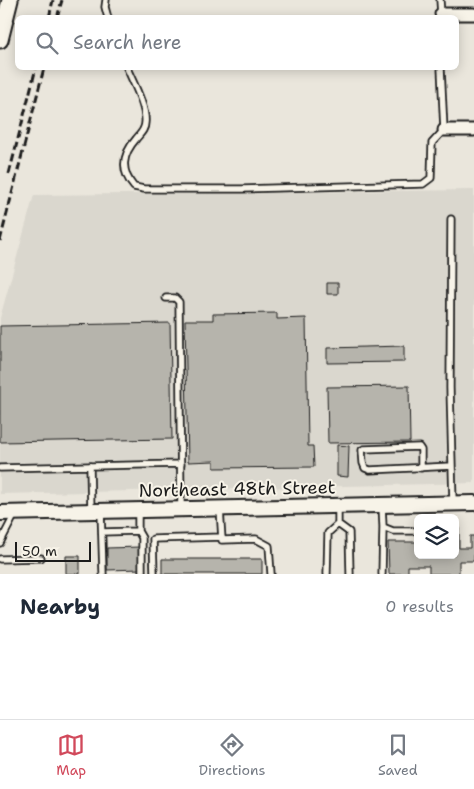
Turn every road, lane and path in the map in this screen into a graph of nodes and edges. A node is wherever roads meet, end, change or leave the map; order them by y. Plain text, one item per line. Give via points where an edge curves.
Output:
1 (10, 0) edge
2 (106, 0) edge
3 (440, 0) edge
4 (474, 14) edge
5 (107, 15) edge
6 (441, 15) edge
7 (458, 15) edge
8 (0, 40) edge
9 (128, 70) edge
10 (441, 70) edge
11 (444, 130) junction
12 (474, 130) edge
13 (451, 219) dead end
14 (166, 298) dead end
15 (181, 464) junction
16 (90, 466) junction
17 (452, 466) junction
18 (0, 468) edge
19 (421, 468) junction
20 (474, 502) edge
21 (453, 503) junction
22 (382, 505) junction
23 (338, 506) junction
24 (220, 508) junction
25 (181, 509) junction
26 (138, 510) junction
27 (96, 511) junction
28 (16, 513) junction
29 (0, 514) edge
30 (338, 524) junction
31 (382, 527) junction
32 (414, 530) edge
33 (138, 531) junction
34 (102, 532) junction
35 (222, 537) junction
36 (0, 543) edge
37 (41, 558) dead end
38 (0, 559) edge
39 (103, 574) edge
40 (142, 574) edge
41 (154, 574) edge
42 (271, 574) edge
43 (327, 574) edge
44 (350, 574) edge
45 (382, 574) edge

1 - 8 main road
2 - 5 lane
3 - 6 lane
4 - 7 street
9 - 11 lane via 145,115 144,129 124,157 125,172 134,187 144,189 424,184 431,178 432,143
10 - 11 lane
11 - 12 street
13 - 17 lane
14 - 15 lane via 179,302
15 - 16 lane
15 - 25 lane
16 - 18 lane
16 - 27 lane
17 - 19 lane
17 - 21 lane
19 - 19 lane via 370,470 365,468 362,450 419,448
20 - 21 street, Northeast 48th Street
21 - 22 street, Northeast 48th Street
22 - 23 street, Northeast 48th Street
22 - 31 lane
23 - 24 street, Northeast 48th Street
23 - 30 lane
24 - 25 street, Northeast 48th Street
24 - 35 lane
25 - 26 street, Northeast 48th Street
26 - 27 street, Northeast 48th Street
26 - 33 lane
27 - 28 street, Northeast 48th Street
27 - 34 lane
28 - 29 street, Northeast 48th Street
28 - 36 lane
30 - 43 lane via 328,533
30 - 44 lane via 349,532
31 - 32 lane via 393,531
31 - 45 lane
33 - 34 lane
33 - 40 lane via 142,538
34 - 39 lane
35 - 41 lane via 153,539
35 - 42 lane via 222,540 256,539 269,546
37 - 38 lane

